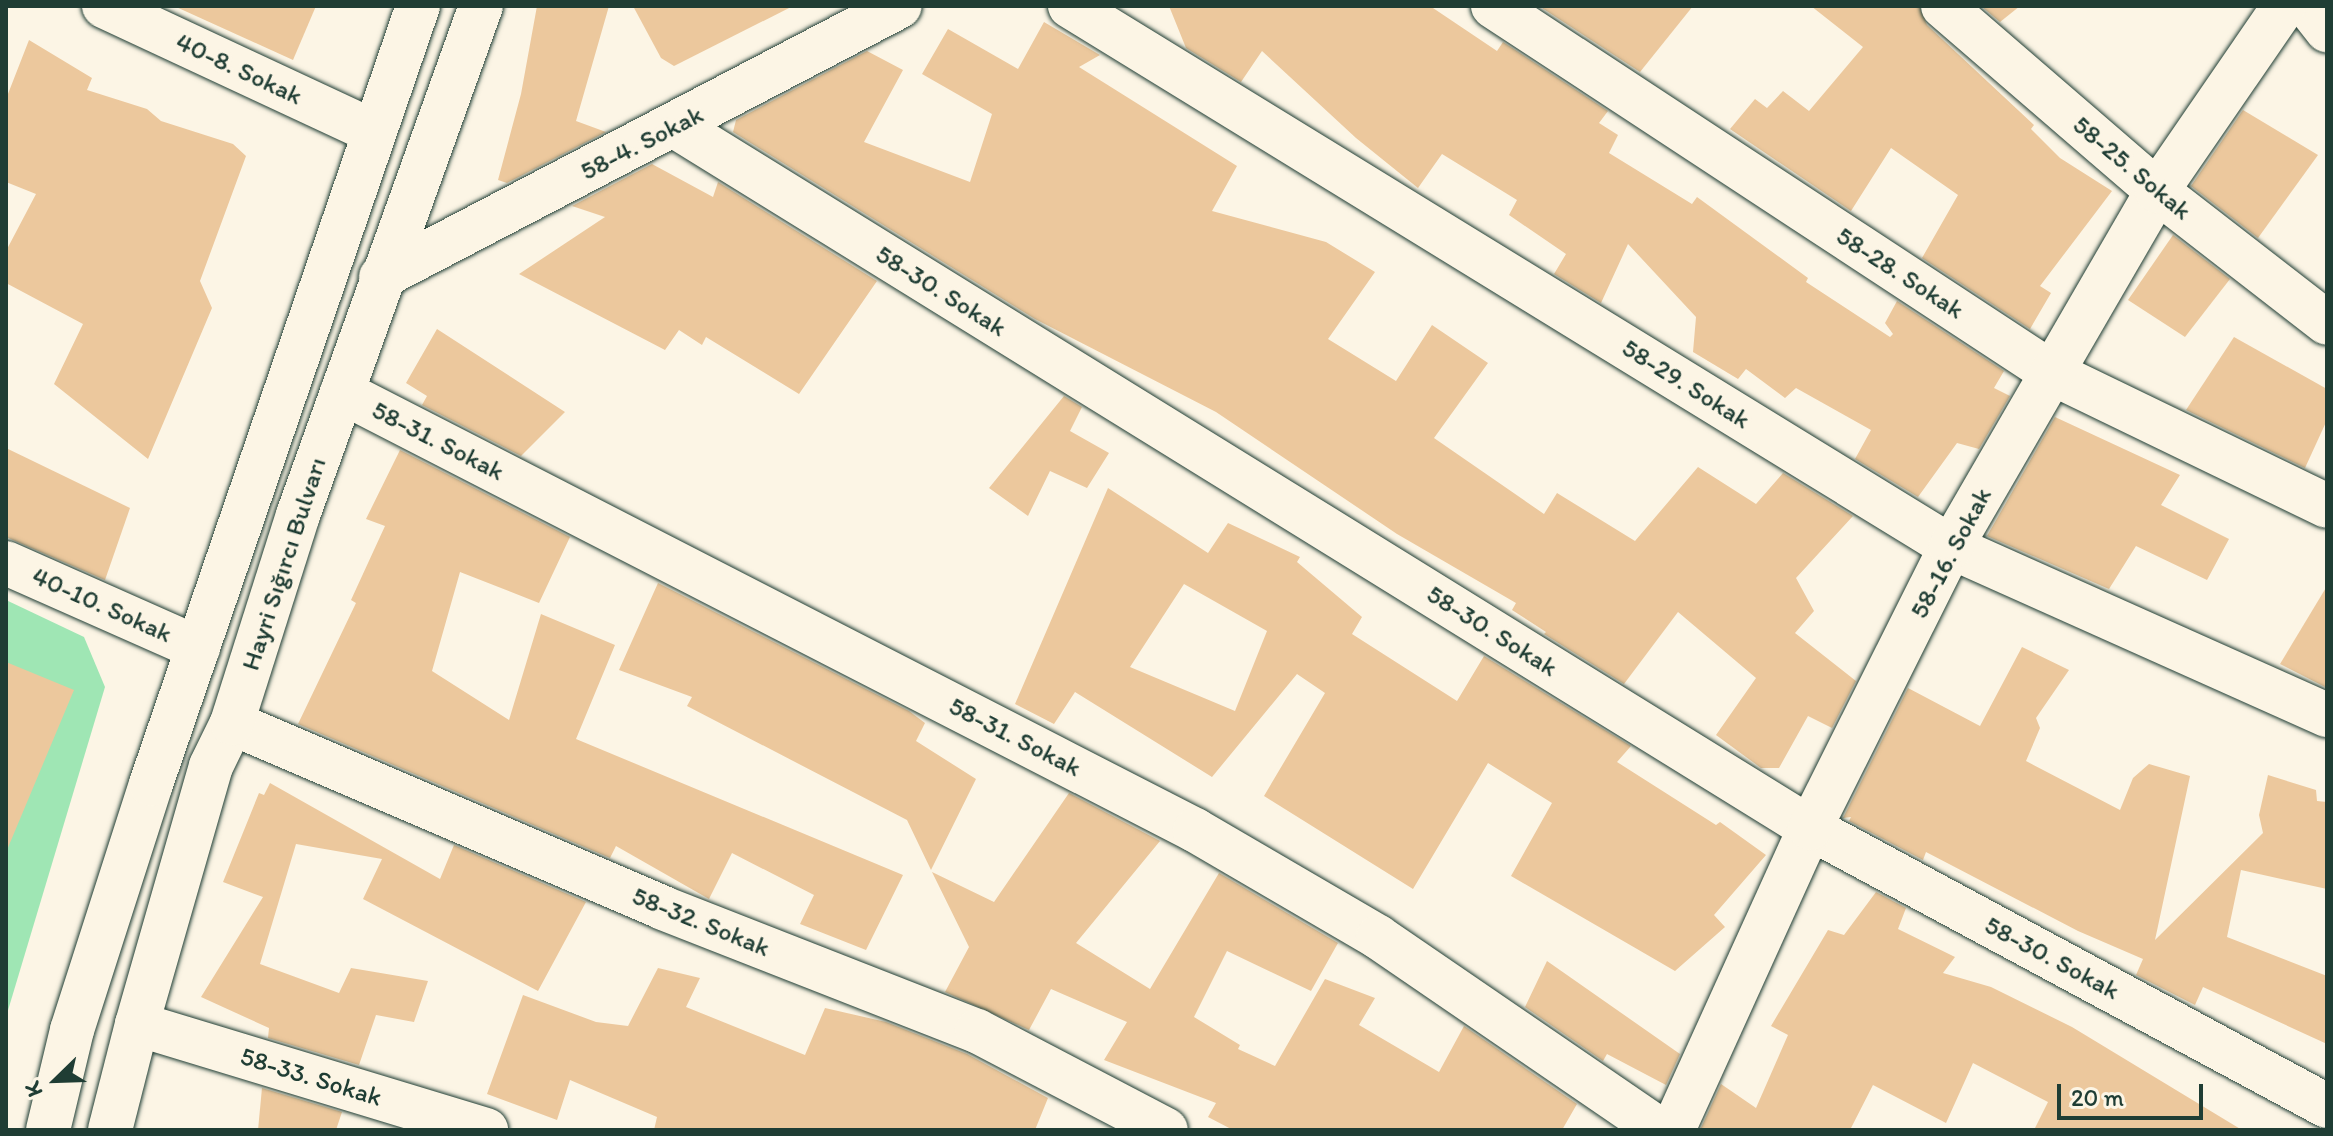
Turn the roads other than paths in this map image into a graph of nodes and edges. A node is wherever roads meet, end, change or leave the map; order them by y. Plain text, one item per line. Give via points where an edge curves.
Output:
1 (104, 6) edge
2 (418, 6) edge
3 (481, 6) edge
4 (900, 6) edge
5 (1070, 6) edge
6 (1493, 6) edge
7 (1943, 6) edge
8 (2284, 6) edge
9 (2308, 6) edge
10 (2327, 30) edge
11 (675, 126) junction
12 (374, 132) junction
13 (2157, 191) junction
14 (381, 277) junction
15 (2327, 323) edge
16 (2052, 373) junction
17 (342, 392) junction
18 (2327, 506) edge
19 (1951, 547) junction
20 (6, 563) edge
21 (198, 648) junction
22 (2327, 715) edge
23 (232, 723) junction
24 (1810, 828) junction
25 (137, 1024) junction
26 (2327, 1106) edge
27 (48, 1130) edge
28 (110, 1130) edge
29 (486, 1130) edge
30 (1166, 1130) edge
31 (1660, 1130) edge
32 (1673, 1130) edge

1 - 12 street, 40-8. Sokak
2 - 12 street, Hayri Sığırcı Bulvarı
3 - 14 street, Hayri Sığırcı Bulvarı
4 - 11 street, 58-4. Sokak
5 - 19 street, 58-29. Sokak
6 - 16 street, 58-28. Sokak
7 - 13 street, 58-25. Sokak
8 - 13 street, 58-16. Sokak
9 - 10 street
11 - 14 street, 58-4. Sokak
11 - 24 street, 58-30. Sokak
12 - 21 street, Hayri Sığırcı Bulvarı
13 - 15 street, 58-25. Sokak
13 - 16 street, 58-16. Sokak
14 - 17 street, Hayri Sığırcı Bulvarı
16 - 18 street, 58-28. Sokak
16 - 19 street, 58-16. Sokak
17 - 23 street, Hayri Sığırcı Bulvarı
17 - 31 street, 58-31. Sokak via 1195,830 1378,937
19 - 22 street, 58-29. Sokak
19 - 24 street, 58-16. Sokak
20 - 21 street, 40-10. Sokak
21 - 27 street, Hayri Sığırcı Bulvarı via 72,1030
23 - 25 street, Hayri Sığırcı Bulvarı via 211,766
23 - 30 street, 58-32. Sokak via 663,908 977,1031
24 - 26 street, 58-30. Sokak
24 - 32 street, 58-16. Sokak
25 - 28 street, Hayri Sığırcı Bulvarı
25 - 29 street, 58-33. Sokak

